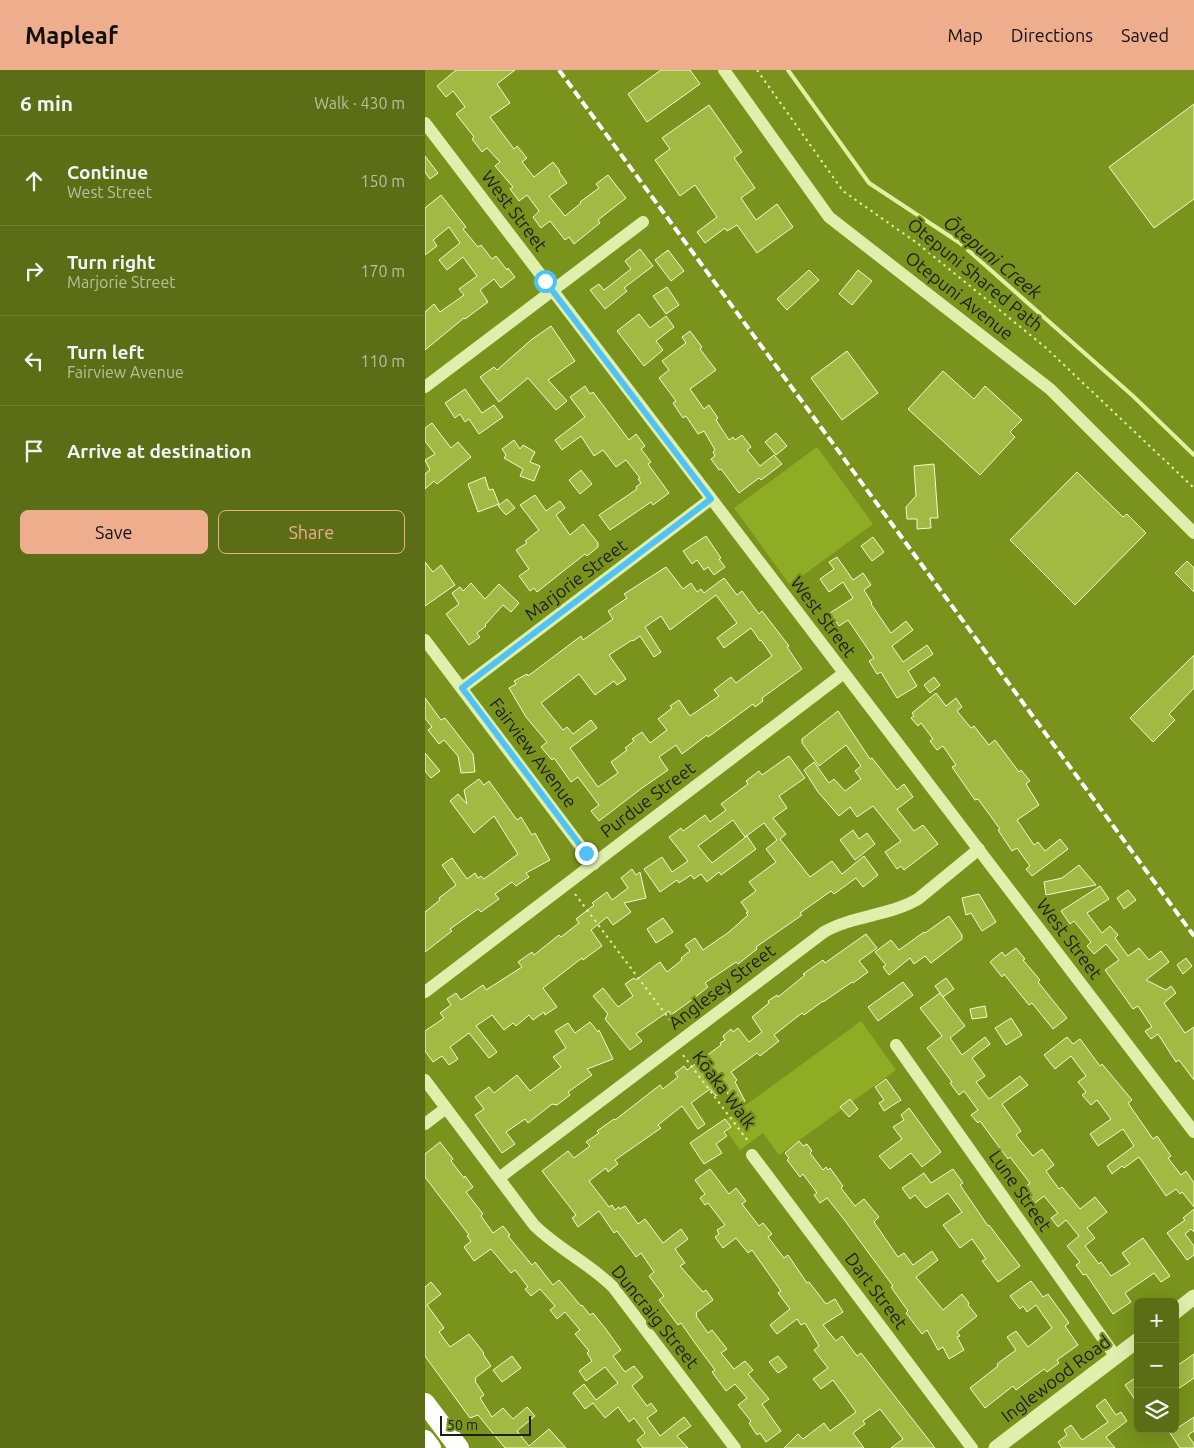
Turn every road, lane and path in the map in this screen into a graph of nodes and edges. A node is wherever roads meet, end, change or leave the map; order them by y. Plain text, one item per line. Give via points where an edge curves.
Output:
1 (724, 70) edge
2 (757, 70) edge
3 (425, 123) edge
4 (643, 222) dead end
5 (553, 290) junction
6 (425, 387) edge
7 (1194, 488) edge
8 (711, 499) junction
9 (1194, 533) edge
10 (425, 640) edge
11 (844, 673) junction
12 (462, 688) junction
13 (979, 849) junction
14 (594, 864) junction
15 (573, 892) dead end
16 (425, 992) edge
17 (678, 1030) dead end
18 (896, 1045) dead end
19 (681, 1053) dead end
20 (425, 1080) edge
21 (446, 1108) junction
22 (425, 1124) edge
23 (1194, 1132) edge
24 (748, 1141) dead end
25 (752, 1155) dead end
26 (499, 1178) junction
27 (1194, 1298) edge
28 (1179, 1309) edge
29 (1134, 1343) edge
30 (1116, 1357) junction
31 (425, 1403) edge
32 (425, 1440) edge
33 (431, 1448) edge
34 (459, 1448) edge
35 (735, 1448) edge
36 (972, 1448) edge
37 (996, 1448) edge

1 - 9 street, Otepuni Avenue via 829,217 1050,389
2 - 7 path, Ōtepuni Shared Path via 843,190 917,243 1045,347
3 - 5 street, West Street
4 - 5 street
5 - 6 street
5 - 8 street, West Street
8 - 11 street, West Street
8 - 12 street, Marjorie Street
10 - 12 street, Fairview Avenue
11 - 13 street, West Street
11 - 14 street, Purdue Street
12 - 14 street, Fairview Avenue
13 - 23 street, West Street
13 - 26 street, Anglesey Street via 907,906 853,919 824,932
14 - 16 street, Purdue Street
15 - 17 path
18 - 30 street, Lune Street
19 - 24 path, Kōaka Walk
20 - 21 street, Duncraig Street
21 - 22 street
21 - 26 street, Duncraig Street
25 - 36 street, Dart Street
26 - 35 street, Duncraig Street via 543,1234 613,1287
27 - 28 street
29 - 30 street, Inglewood Road
30 - 37 street, Inglewood Road
31 - 34 highway
32 - 33 highway

